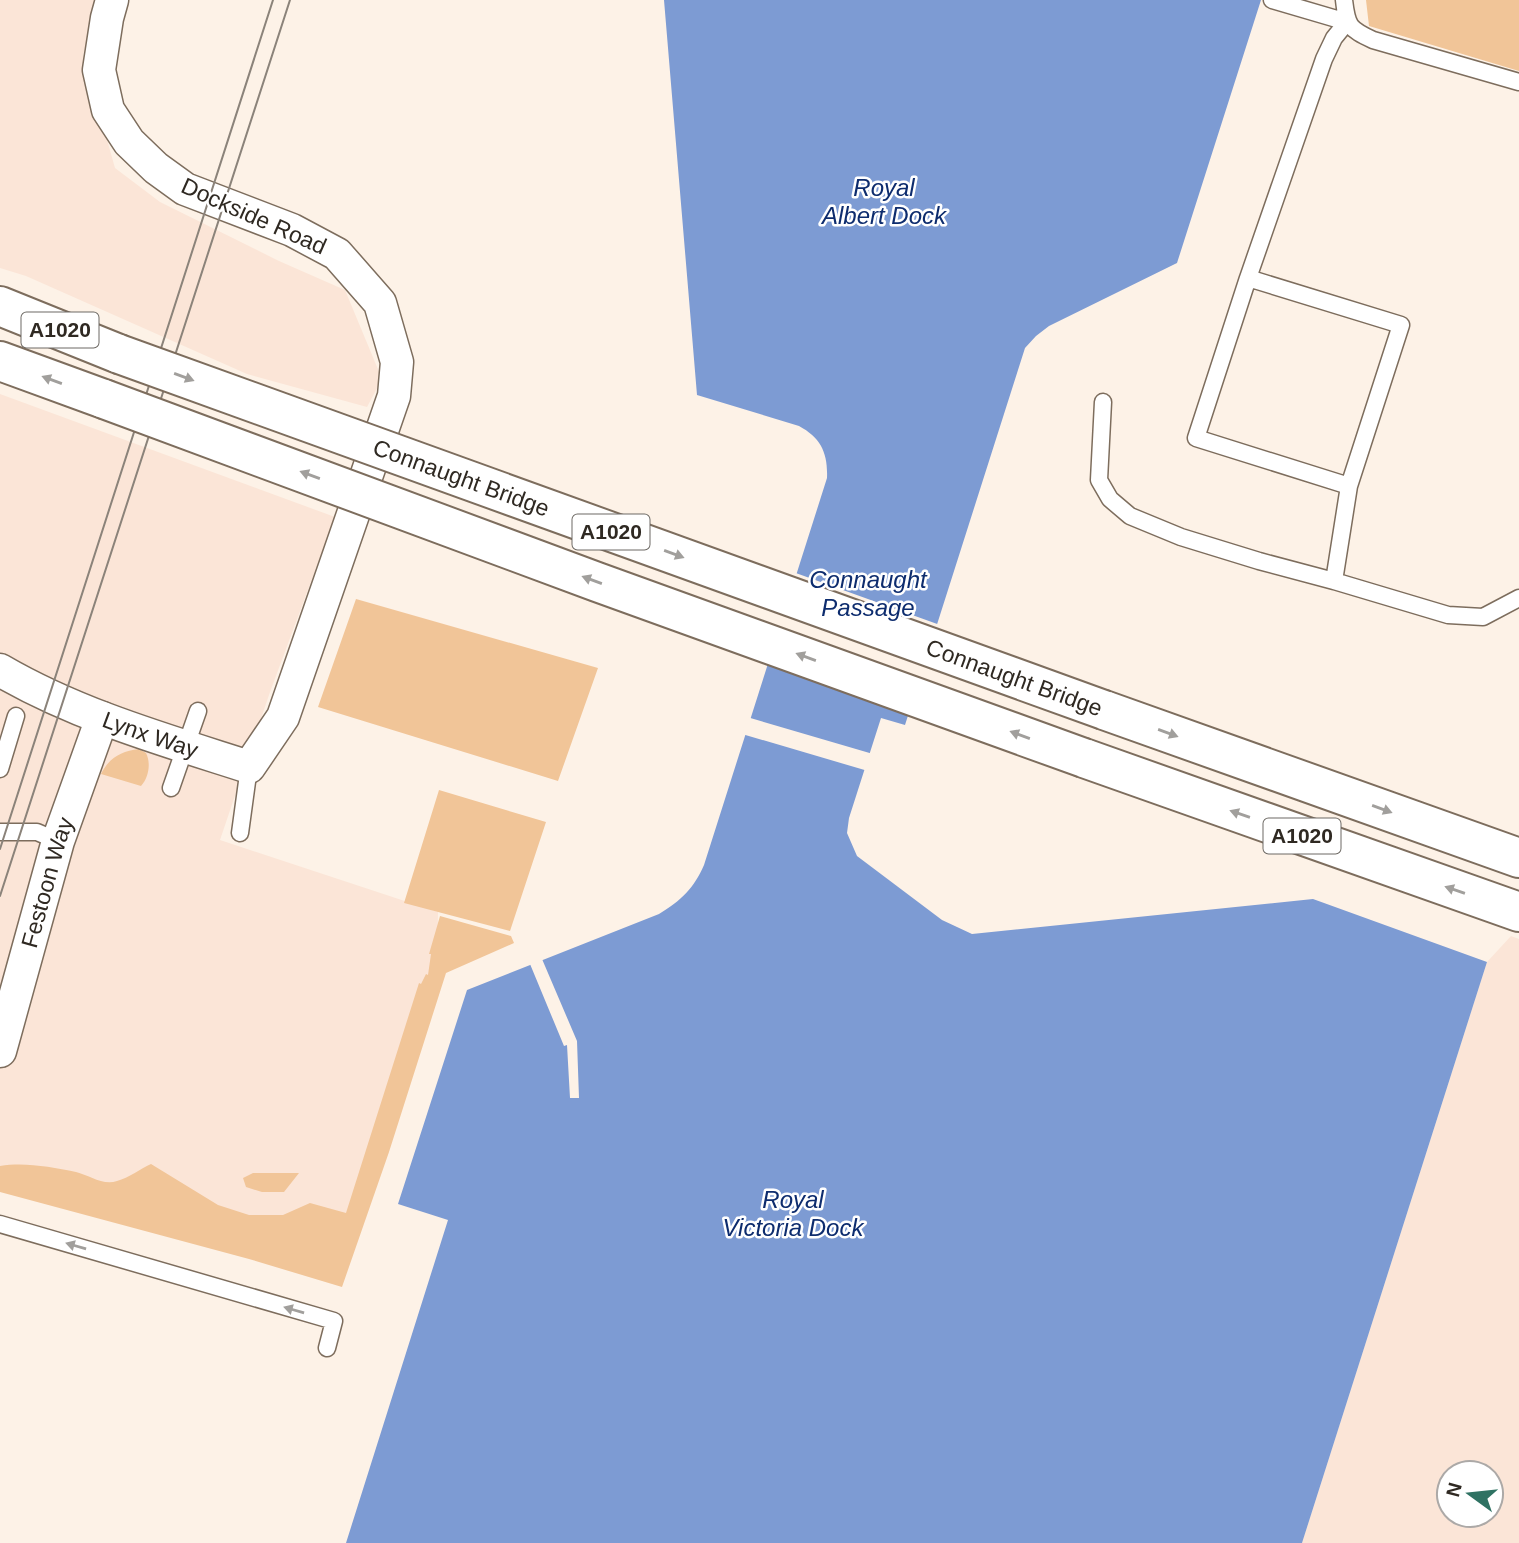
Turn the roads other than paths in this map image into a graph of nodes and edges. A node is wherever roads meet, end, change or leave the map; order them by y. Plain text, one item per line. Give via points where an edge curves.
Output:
1 (112, 0) edge
2 (1272, 0) edge
3 (1344, 0) edge
4 (1346, 22) junction
5 (1519, 82) edge
6 (1248, 278) junction
7 (0, 306) edge
8 (0, 361) edge
9 (1103, 402) dead end
10 (1349, 486) junction
11 (1334, 581) junction
12 (1519, 598) edge
13 (0, 670) edge
14 (198, 711) dead end
15 (16, 716) dead end
16 (102, 718) junction
17 (186, 747) junction
18 (249, 767) junction
19 (0, 769) edge
20 (171, 788) dead end
21 (0, 832) edge
22 (240, 833) dead end
23 (58, 841) junction
24 (1519, 858) edge
25 (1519, 912) edge
26 (0, 1051) edge
27 (0, 1224) edge
28 (327, 1348) dead end

1 - 18 street, Dockside Road via 99,70 108,110 129,142 185,189 292,230 337,254 380,303 397,362 394,396 384,429 283,717
2 - 4 lane
3 - 4 lane
4 - 5 lane via 1373,40
4 - 6 lane via 1324,59
6 - 10 lane via 1196,438
6 - 10 lane via 1401,325
7 -> 24 main road, Connaught Bridge / A1020, bridge via 119,354
25 -> 8 main road, A1020, bridge via 1216,806
9 - 11 lane via 1099,480 1110,499 1130,516 1181,537
10 - 11 lane
11 - 12 lane via 1448,615 1483,617
13 - 16 street, Lynx Way
14 - 17 lane
15 - 19 lane
16 - 17 street, Lynx Way
16 - 23 street, Festoon Way
17 - 18 street, Lynx Way
17 - 20 lane
18 - 22 lane
21 - 23 lane via 37,832
23 - 26 street, Festoon Way
28 -> 27 lane via 334,1321

